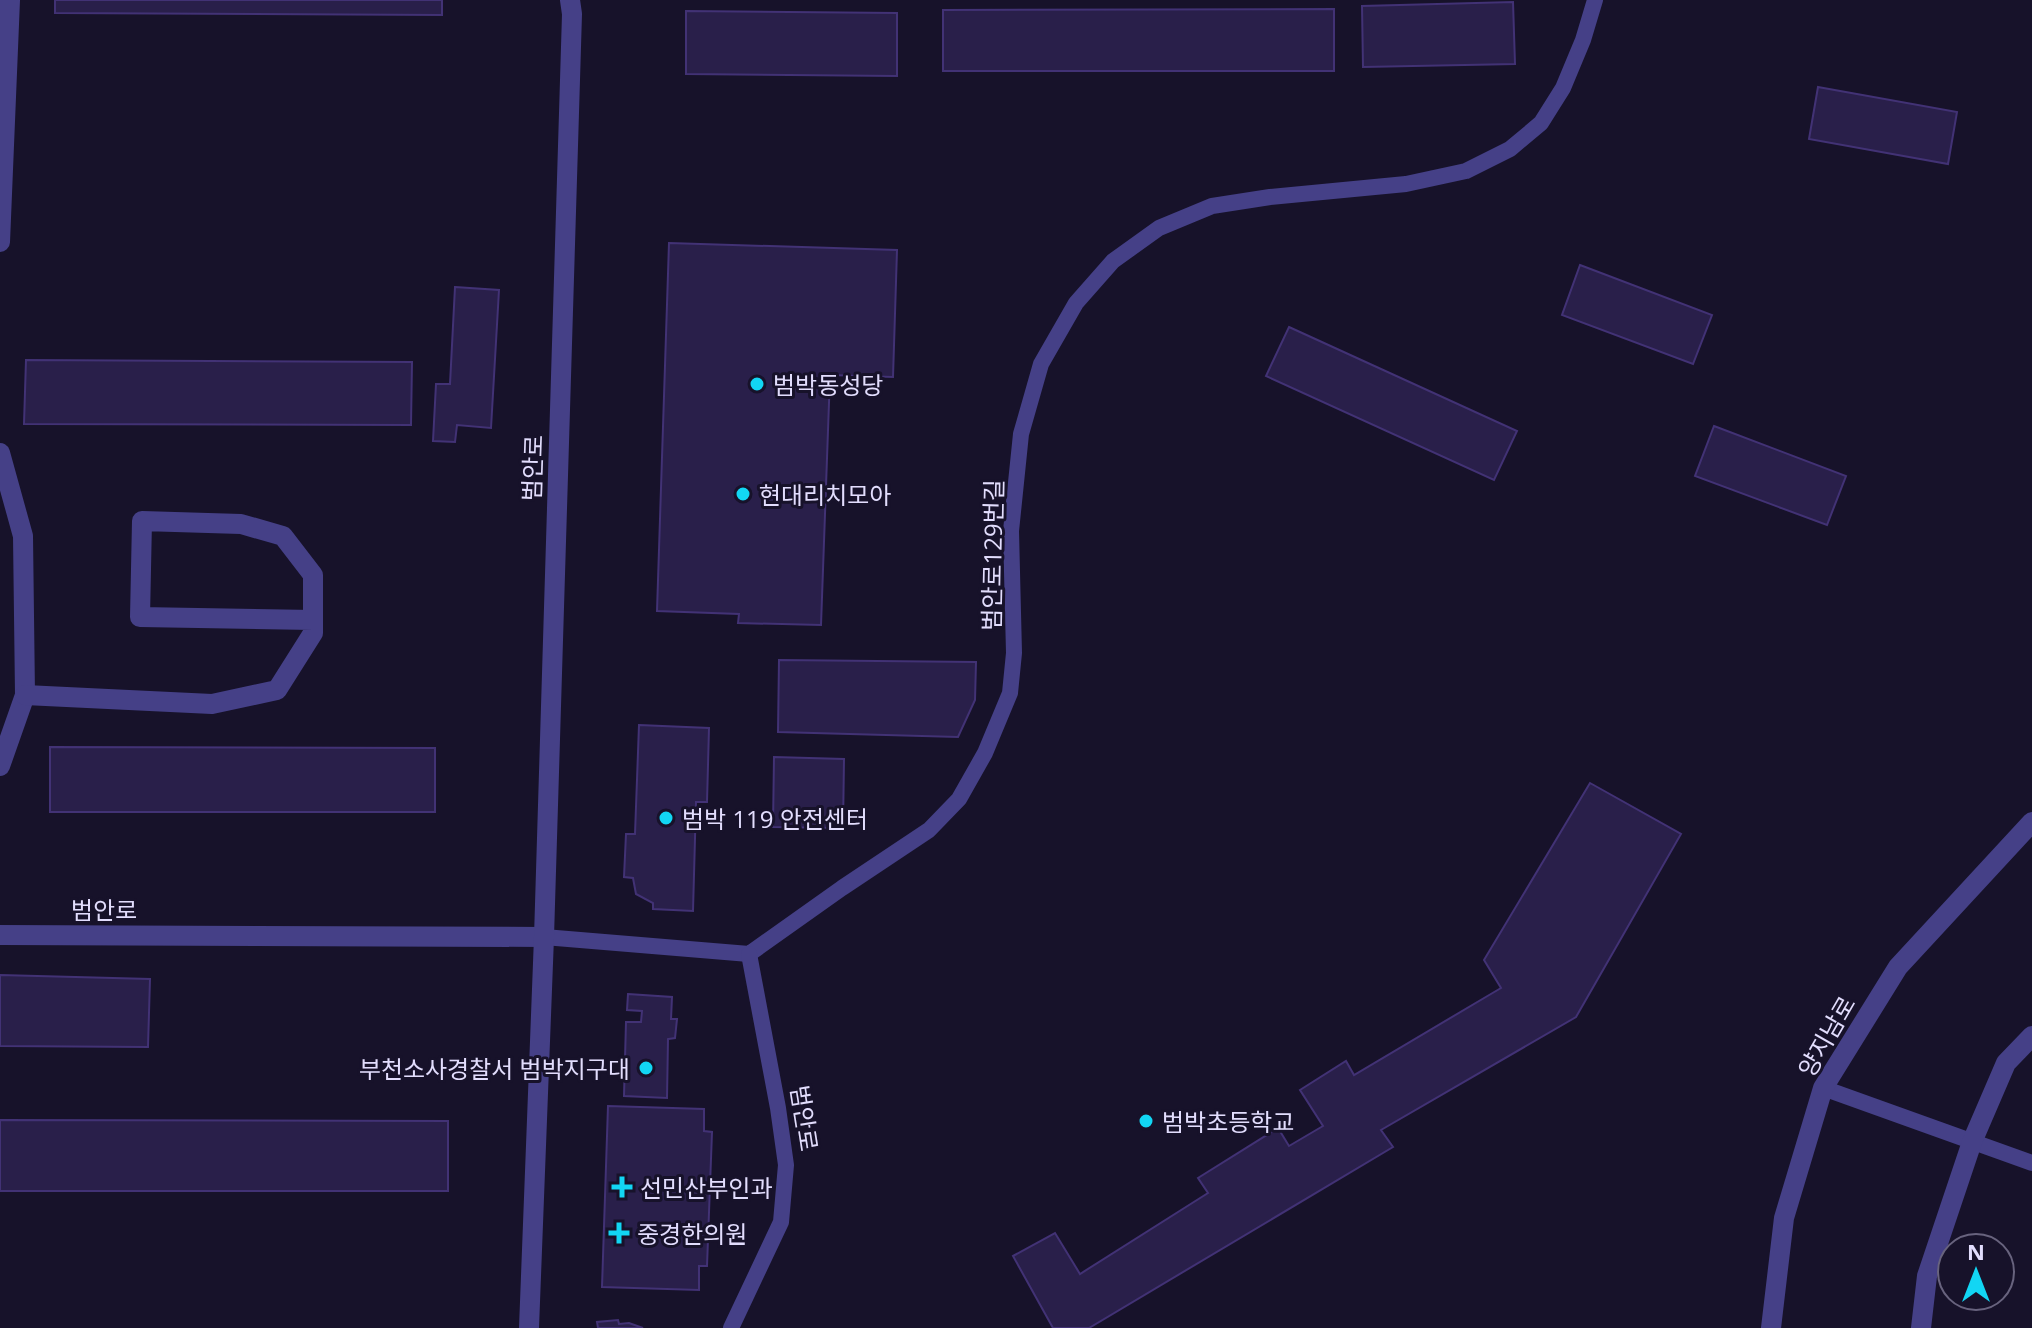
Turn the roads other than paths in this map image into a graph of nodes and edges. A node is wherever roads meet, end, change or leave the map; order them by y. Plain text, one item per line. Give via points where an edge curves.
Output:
1 (10, 0) edge
2 (570, 0) edge
3 (1595, 0) edge
4 (0, 242) edge
5 (0, 453) edge
6 (313, 620) junction
7 (25, 695) junction
8 (0, 766) edge
9 (2032, 822) edge
10 (0, 935) edge
11 (544, 937) junction
12 (749, 954) junction
13 (2032, 1036) edge
14 (1823, 1088) junction
15 (1972, 1142) junction
16 (2032, 1163) edge
17 (529, 1328) edge
18 (731, 1328) edge
19 (1771, 1328) edge
20 (1921, 1328) edge

1 - 4 street
2 - 11 street, 범안로
3 - 12 lane, 범안로129번길 via 1563,88 1541,123 1510,149 1466,171 1406,184 1212,206 1159,228 1113,261 1076,303 1041,364 1021,434 1011,531 1010,693 985,753 959,799 929,830
5 - 7 street via 23,536
6 - 6 street via 313,575 283,536 241,524 142,521 140,617
6 - 7 street via 313,633 277,690 212,704
7 - 8 street
9 - 14 street, 양지남로 via 1898,967
10 - 11 street, 범안로
11 - 12 lane
11 - 17 street, 범안로
12 - 18 lane, 범안로 via 786,1165 781,1222
13 - 15 street via 2006,1063
14 - 15 lane
14 - 19 street, 양지남로 via 1784,1218
15 - 16 lane
15 - 20 street via 1927,1276

